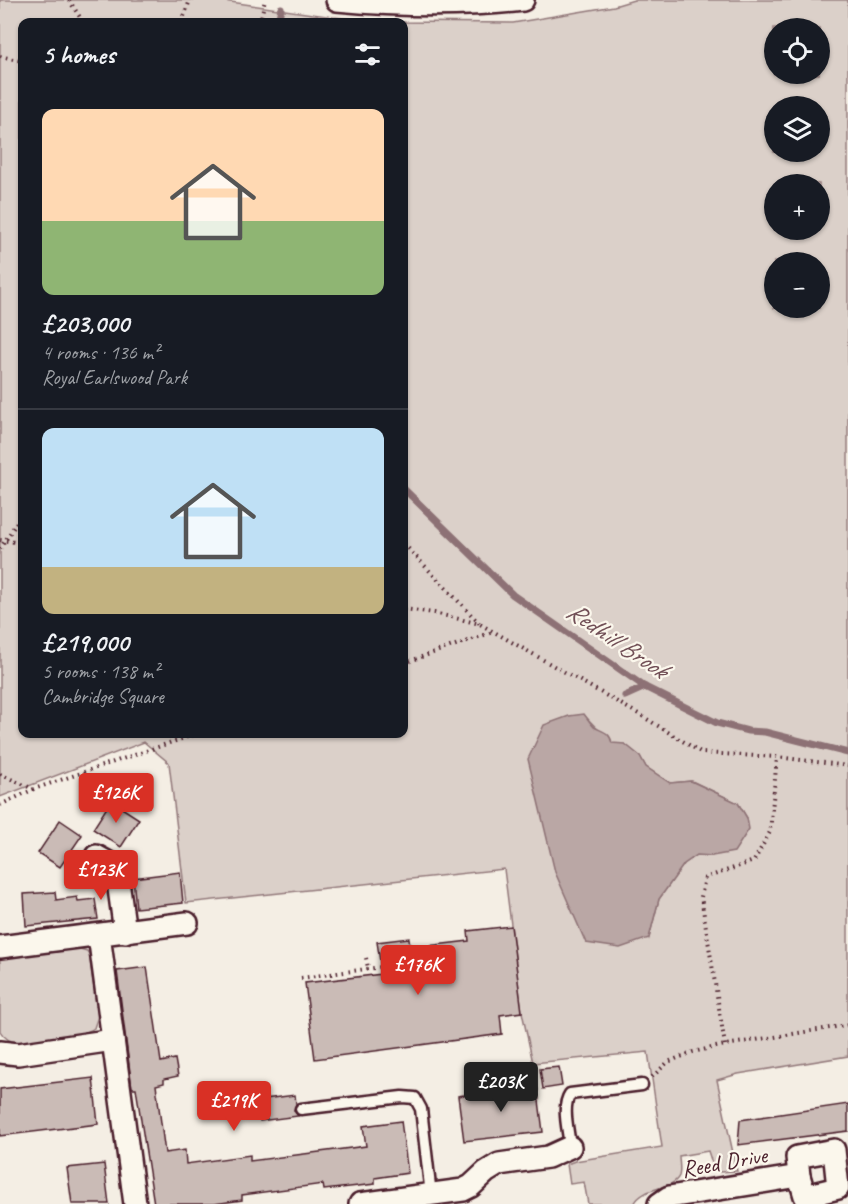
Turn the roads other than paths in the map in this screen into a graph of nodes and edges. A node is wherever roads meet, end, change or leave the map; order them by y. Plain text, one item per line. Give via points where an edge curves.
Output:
1 (337, 0) edge
2 (523, 0) edge
3 (394, 2) edge
4 (96, 856) dead end
5 (187, 923) dead end
6 (125, 932) junction
7 (99, 935) junction
8 (0, 947) edge
9 (113, 1040) junction
10 (0, 1052) edge
11 (642, 1085) road end
12 (301, 1109) dead end
13 (570, 1147) joint
14 (799, 1176) dead end
15 (431, 1195) junction
16 (135, 1204) edge
17 (360, 1204) edge
18 (659, 1204) edge

1 - 3 street
2 - 3 street via 451,5
4 - 6 street via 116,867
5 - 6 street
6 - 7 street
7 - 8 street
7 - 9 street
9 - 10 street via 18,1054
9 - 16 street
11 - 13 lane via 568,1096
12 - 15 lane via 415,1098 421,1110
13 - 15 street via 543,1158 500,1164 467,1188
14 - 18 street, Reed Drive via 669,1197
15 - 17 street

